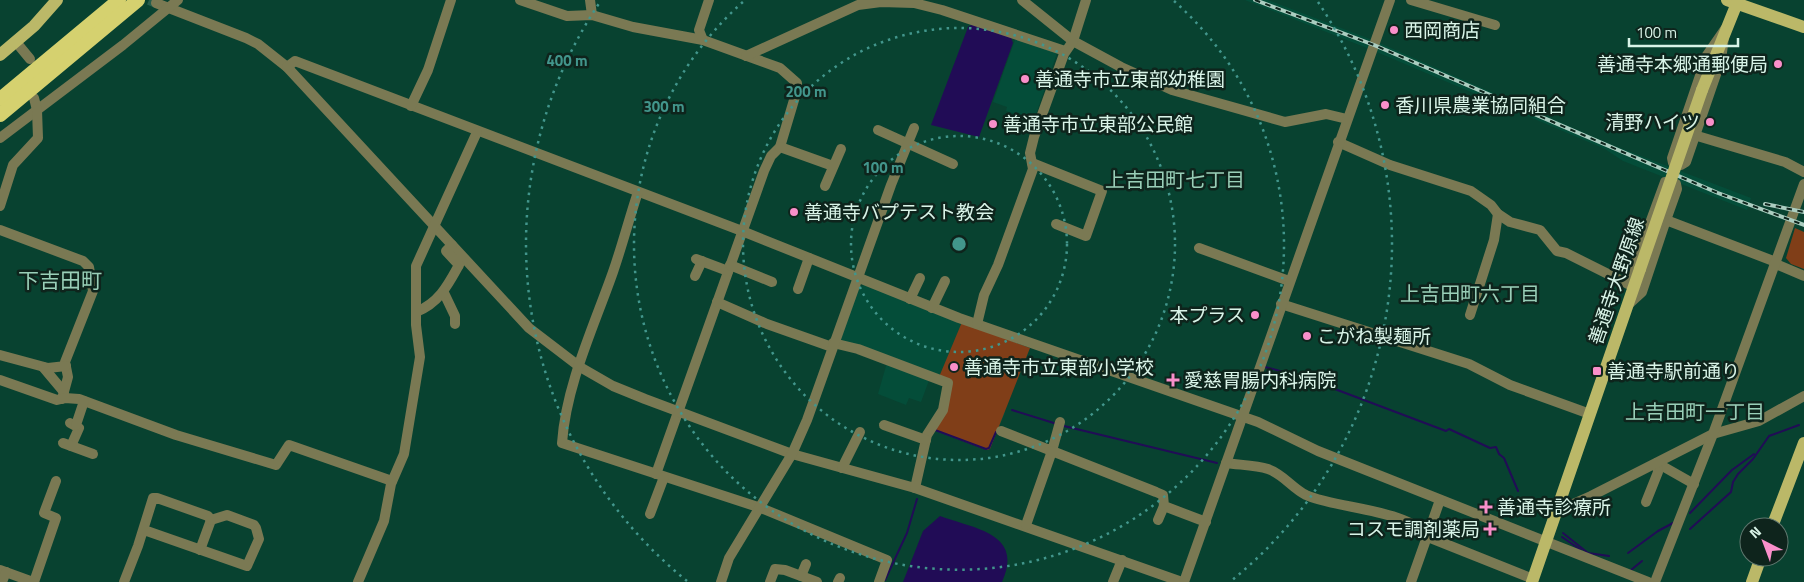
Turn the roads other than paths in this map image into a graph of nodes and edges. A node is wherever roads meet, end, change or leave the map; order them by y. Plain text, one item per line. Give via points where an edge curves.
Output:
1 (57, 0) edge
2 (119, 0) edge
3 (138, 0) edge
4 (178, 0) edge
5 (451, 0) edge
6 (520, 0) edge
7 (590, 0) edge
8 (709, 0) edge
9 (1022, 0) edge
10 (1086, 0) edge
11 (1390, 0) edge
12 (1411, 0) edge
13 (1735, 1) edge
14 (156, 3) dead end
15 (169, 8) junction
16 (592, 15) junction
17 (1495, 25) dead end
18 (1804, 27) edge
19 (1725, 29) junction
20 (703, 40) junction
21 (1073, 41) junction
22 (16, 42) junction
23 (1065, 51) junction
24 (0, 55) edge
25 (746, 56) junction
26 (30, 59) dead end
27 (287, 67) junction
28 (34, 98) dead end
29 (0, 100) edge
30 (412, 106) junction
31 (37, 110) junction
32 (0, 115) edge
33 (1347, 119) junction
34 (914, 128) dead end
35 (878, 130) dead end
36 (477, 132) junction
37 (1694, 135) junction
38 (0, 138) edge
39 (1338, 142) junction
40 (908, 144) junction
41 (780, 147) junction
42 (841, 149) dead end
43 (1032, 163) junction
44 (953, 164) dead end
45 (834, 166) junction
46 (1804, 172) edge
47 (1804, 184) edge
48 (825, 186) dead end
49 (638, 192) junction
50 (0, 206) edge
51 (1498, 214) junction
52 (1666, 220) junction
53 (1056, 224) dead end
54 (434, 226) junction
55 (0, 230) edge
56 (742, 231) junction
57 (452, 245) junction
58 (1199, 248) dead end
59 (809, 258) junction
60 (1776, 263) junction
61 (729, 268) junction
62 (695, 276) dead end
63 (1804, 276) edge
64 (920, 278) dead end
65 (859, 279) junction
66 (944, 280) dead end
67 (1289, 281) junction
68 (772, 282) dead end
69 (1628, 284) junction
70 (798, 289) dead end
71 (444, 293) junction
72 (910, 299) junction
73 (717, 302) junction
74 (1630, 303) junction
75 (1281, 304) junction
76 (932, 308) junction
77 (416, 312) junction
78 (1470, 315) dead end
79 (455, 324) dead end
80 (977, 324) junction
81 (832, 345) junction
82 (0, 356) edge
83 (66, 366) junction
84 (43, 367) junction
85 (580, 367) junction
86 (0, 380) edge
87 (63, 396) junction
88 (1804, 396) edge
89 (84, 401) junction
90 (678, 412) junction
91 (1590, 414) junction
92 (1243, 417) junction
93 (1060, 424) dead end
94 (884, 425) dead end
95 (1001, 431) dead end
96 (860, 432) dead end
97 (1713, 434) junction
98 (926, 440) junction
99 (1804, 445) edge
100 (1052, 451) junction
101 (93, 454) dead end
102 (792, 454) junction
103 (1226, 463) junction
104 (1657, 463) junction
105 (842, 468) junction
106 (660, 475) junction
107 (56, 481) dead end
108 (392, 481) junction
109 (1694, 484) junction
110 (915, 488) junction
111 (1440, 500) junction
112 (1646, 502) dead end
113 (1164, 506) junction
114 (1558, 506) junction
115 (761, 508) junction
116 (650, 514) dead end
117 (1776, 517) edge
118 (210, 520) junction
119 (1158, 520) dead end
120 (1206, 522) junction
121 (1026, 525) junction
122 (144, 530) junction
123 (1428, 537) junction
124 (1546, 543) junction
125 (200, 550) junction
126 (1122, 560) junction
127 (806, 564) dead end
128 (1757, 567) edge
129 (3, 571) edge
130 (801, 576) junction
131 (1532, 580) edge
132 (2, 582) edge
133 (34, 582) edge
134 (124, 582) edge
135 (358, 582) edge
136 (721, 582) edge
137 (770, 582) edge
138 (817, 582) edge
139 (879, 582) edge
140 (1113, 582) edge
141 (1183, 582) edge
142 (1411, 582) edge
143 (1648, 582) edge
144 (1655, 582) edge
145 (1752, 582) edge

1 - 22 main road
2 - 29 highway
3 - 32 highway
4 - 15 street
5 - 30 street via 428,70
6 - 16 street via 567,16
7 - 16 street
8 - 20 street via 699,30
9 - 21 street
10 - 21 street
11 - 33 street
12 - 17 street
13 - 18 main road
13 - 19 main road, 善通寺大野原線
14 - 15 street
15 - 27 street via 246,38
15 - 31 street
16 - 20 street via 633,27
19 - 37 street via 1721,60
19 - 37 street via 1707,55 1672,163 1681,165 1686,162
19 - 74 main road, 善通寺大野原線, bridge
20 - 25 street
21 - 23 street
21 - 33 street via 1172,90 1285,122 1326,114
22 - 24 main road
22 - 26 street
23 - 25 street via 933,8 914,3 881,2 858,5
23 - 43 street via 1034,138 1030,153
25 - 41 street via 780,68 797,83
27 - 30 street via 295,61
27 - 54 street
28 - 31 street
30 - 36 street
31 - 38 street
31 - 50 street via 38,138 13,165
33 - 39 street
34 - 40 street
35 - 40 street
36 - 49 street
36 - 54 street
37 - 46 street via 1785,162
39 - 51 street via 1390,166 1471,190 1492,205
39 - 67 street
40 - 44 street
40 - 65 street
41 - 45 street
41 - 56 street via 764,171
42 - 45 street
43 - 53 street via 1102,191 1086,236
43 - 80 street via 1033,169 984,295
45 - 48 street
47 - 60 street
49 - 56 street
49 - 85 street
51 - 69 street via 1510,222 1540,230 1557,251 1566,252
51 - 78 street via 1494,240
52 - 60 street
52 - 69 street via 1676,184 1665,182
52 - 74 street via 1642,292
54 - 57 street
54 - 77 street via 416,266
55 - 83 street via 83,261 89,267 91,298 83,310
56 - 59 street
56 - 61 street
57 - 71 street via 446,250 459,265
57 - 85 street via 529,328
58 - 67 street
59 - 65 street
59 - 70 street
60 - 63 street
60 - 97 street
61 - 62 street via 699,260
61 - 68 street
61 - 73 street
64 - 72 street
65 - 72 street
65 - 81 street
66 - 76 street
67 - 75 street
69 - 74 street
71 - 77 street
71 - 79 street via 455,316
72 - 76 street
73 - 81 street via 767,324
73 - 90 street
74 - 91 main road, 善通寺大野原線
75 - 91 street via 1469,364 1510,385
75 - 92 street
76 - 80 street
77 - 108 street via 420,357 404,454
80 - 92 street
81 - 98 street via 858,349 948,383 943,410
81 - 102 street
82 - 84 street
83 - 84 street via 60,369
83 - 87 street via 68,376
84 - 87 street
85 - 90 street via 613,386
85 - 106 street via 563,426 562,443
86 - 87 street via 57,400
87 - 89 street
88 - 97 street via 1759,421
89 - 101 street via 73,424 79,428 67,445
89 - 108 street via 176,435 276,465 288,445
90 - 102 street
90 - 106 street
91 - 114 main road, 善通寺大野原線
92 - 103 street
92 - 111 street
93 - 100 street
94 - 98 street
95 - 100 street
96 - 105 street
97 - 104 street
97 - 109 street
98 - 110 street
99 - 117 main road
100 - 113 street via 1163,495
100 - 121 street
102 - 105 street
102 - 115 street
103 - 120 street
103 - 123 street via 1267,468 1306,495 1393,516 1424,531
104 - 109 street
104 - 112 street via 1658,472
104 - 114 street via 1571,505
105 - 110 street
106 - 115 street
106 - 116 street
107 - 133 street via 44,513 56,518
108 - 135 street via 384,521
109 - 144 street
110 - 121 street
111 - 123 street
111 - 124 street
113 - 119 street
113 - 120 street
114 - 124 main road, 善通寺大野原線
115 - 136 street via 729,558
115 - 139 street via 887,560
118 - 122 street via 208,516 154,498
118 - 125 street
118 - 125 street via 227,515 254,525 259,533 257,548 247,566
120 - 141 street
121 - 126 street
122 - 125 street
122 - 134 street
123 - 131 street
123 - 142 street
124 - 131 main road, 善通寺大野原線
124 - 143 street
126 - 140 street
126 - 141 street
127 - 130 street
128 - 145 main road
129 - 132 street
129 - 133 street
130 - 137 street via 775,569
130 - 138 street

